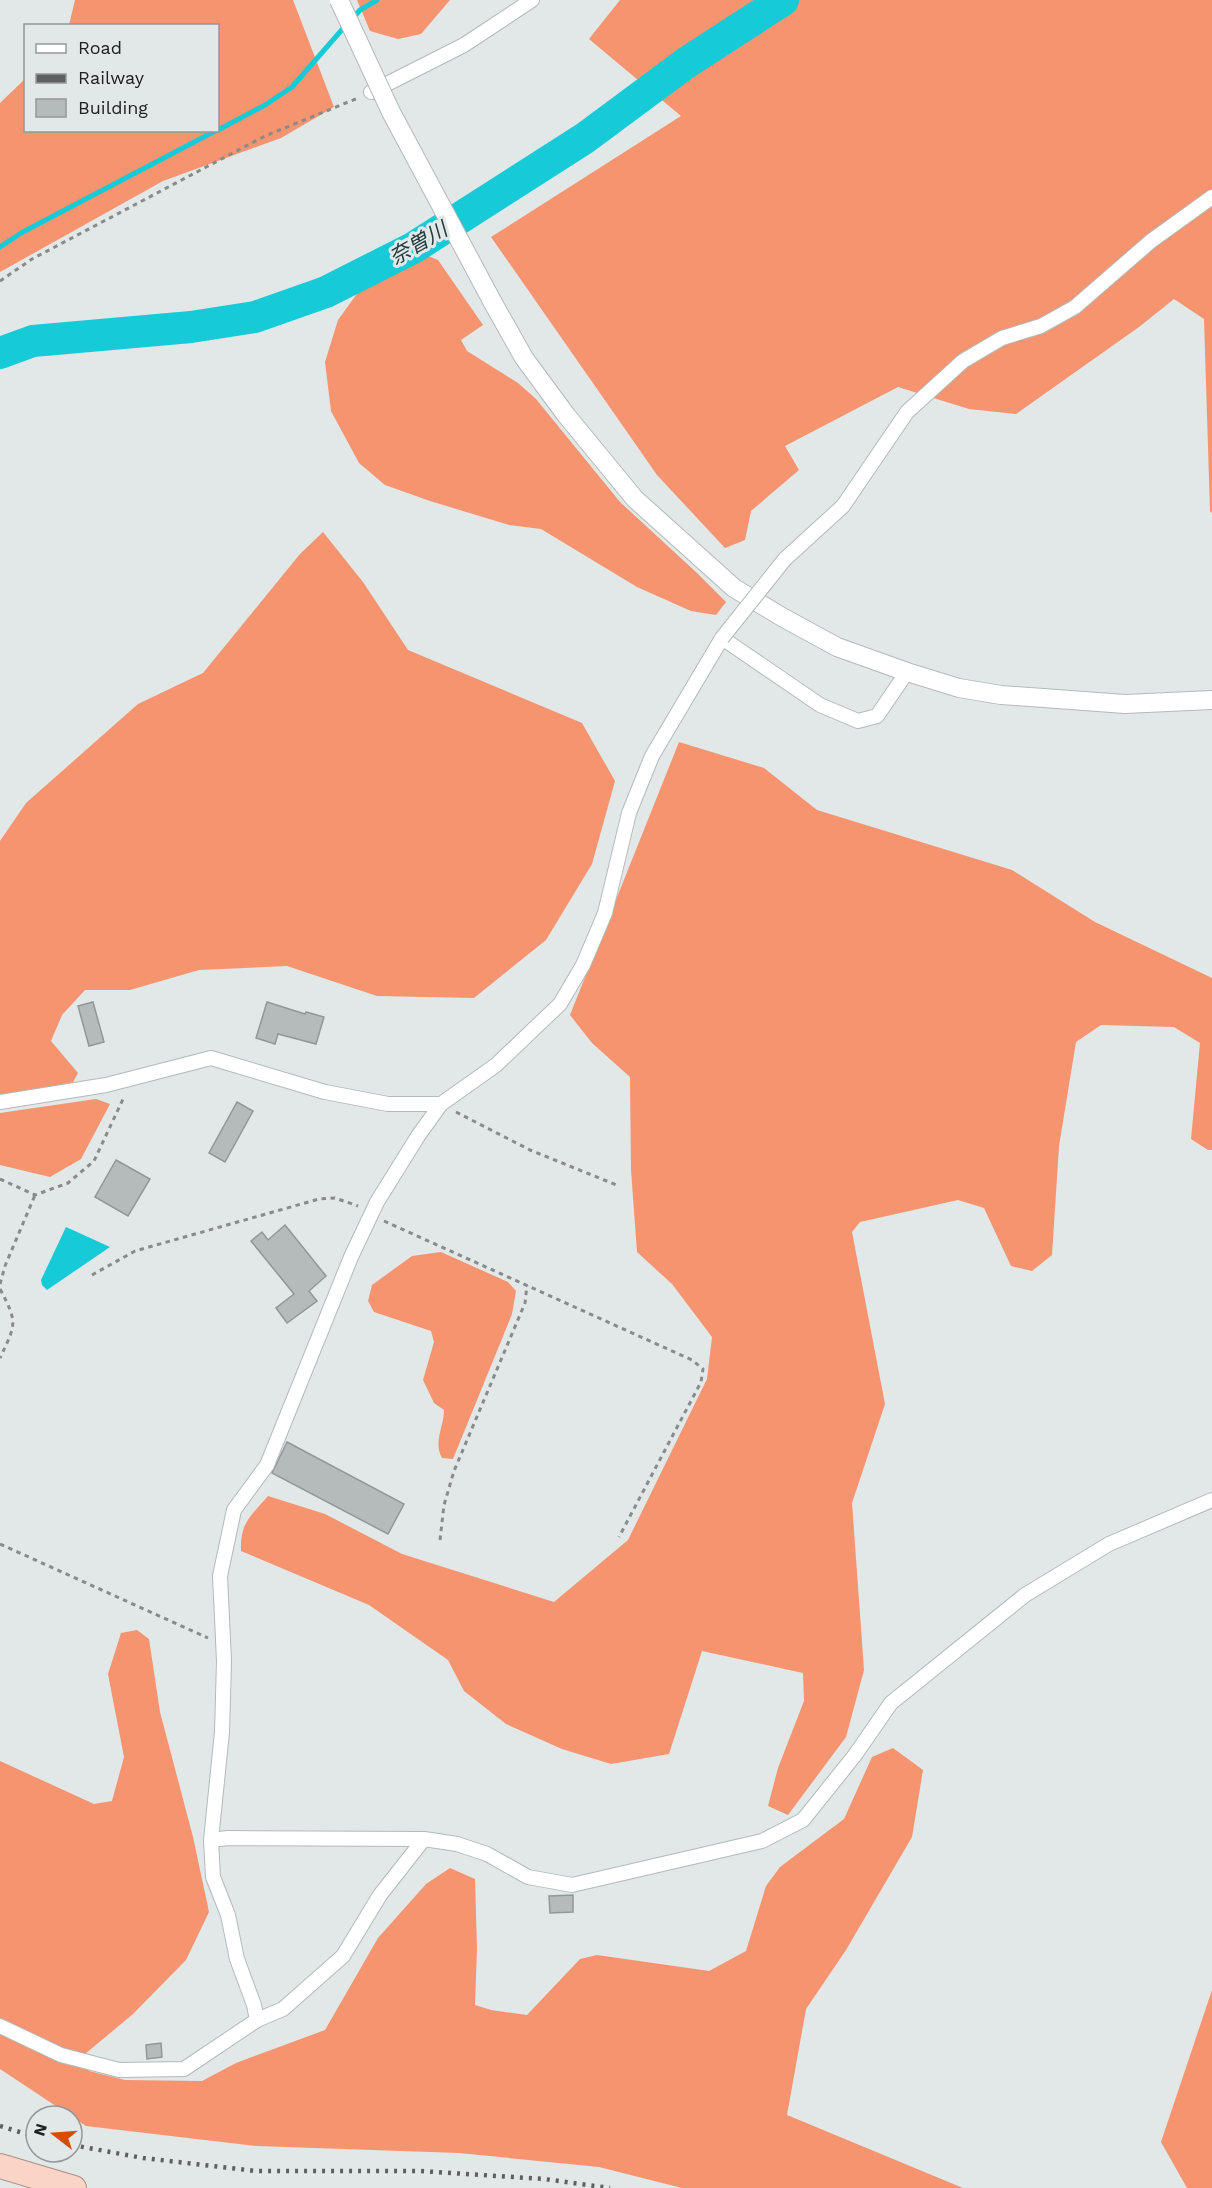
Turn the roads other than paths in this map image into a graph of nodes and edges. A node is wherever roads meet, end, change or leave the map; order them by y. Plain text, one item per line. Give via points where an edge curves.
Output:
1 (339, 0) edge
2 (532, 0) edge
3 (371, 92) road end
4 (1212, 198) edge
5 (722, 638) junction
6 (907, 672) junction
7 (1212, 700) edge
8 (0, 1102) edge
9 (441, 1104) junction
10 (1212, 1500) edge
11 (424, 1839) junction
12 (211, 1840) junction
13 (257, 2019) junction
14 (0, 2026) edge
15 (0, 2166) edge
16 (74, 2188) edge

1 - 6 street, bridge via 391,112 524,358 635,499 734,588 837,647
2 - 3 street via 464,45
4 - 5 street, bridge via 1151,241 1075,307 1041,326 1002,338 963,361 907,412 843,506 785,559
5 - 6 street via 820,705 858,721 877,716
5 - 9 street via 652,756 629,813 604,913 583,965 560,1004 496,1065
6 - 7 street via 959,688 1001,695 1125,704
8 - 9 street via 106,1085 211,1058 325,1092 388,1104
9 - 12 street via 373,1210 267,1465 234,1510 220,1576 222,1732
10 - 11 street via 1109,1544 1025,1594 891,1703 803,1820 762,1841 572,1885 528,1877 487,1854
11 - 12 street
11 - 13 street via 380,1895 343,1956 283,2009
12 - 13 street via 213,1877 228,1915 237,1959
13 - 14 street via 184,2069 118,2070 61,2055
15 - 16 highway

